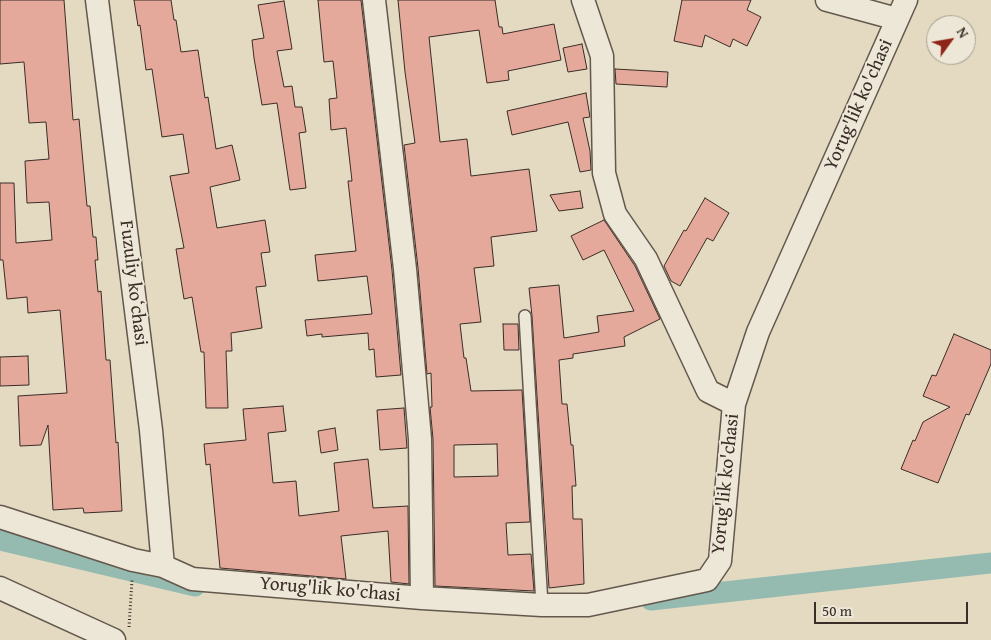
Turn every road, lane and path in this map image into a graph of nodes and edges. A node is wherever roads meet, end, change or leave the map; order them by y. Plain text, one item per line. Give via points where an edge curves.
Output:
1 (97, 0) edge
2 (374, 0) edge
3 (583, 0) edge
4 (827, 0) edge
5 (901, 9) edge
6 (525, 316) dead end
7 (734, 404) junction
8 (0, 517) edge
9 (133, 560) junction
10 (163, 566) junction
11 (0, 588) edge
12 (422, 598) junction
13 (542, 605) junction
14 (122, 636) edge

1 - 10 street, Fuzuliy koʻchasi via 152,430
2 - 12 street via 405,268 419,430
3 - 7 street via 602,56 604,173 615,214 646,259 708,391
4 - 5 street
5 - 7 street, Yorug'lik ko'chasi via 758,332
6 - 13 lane
7 - 13 street, Yorug'lik ko'chasi via 720,561 707,580 588,605
8 - 9 street, Yorug'lik ko'chasi
9 - 10 street, Yorug'lik ko'chasi
9 - 14 path
10 - 12 street, Yorug'lik ko'chasi via 192,579
11 - 14 street
12 - 13 street, Yorug'lik ko'chasi

